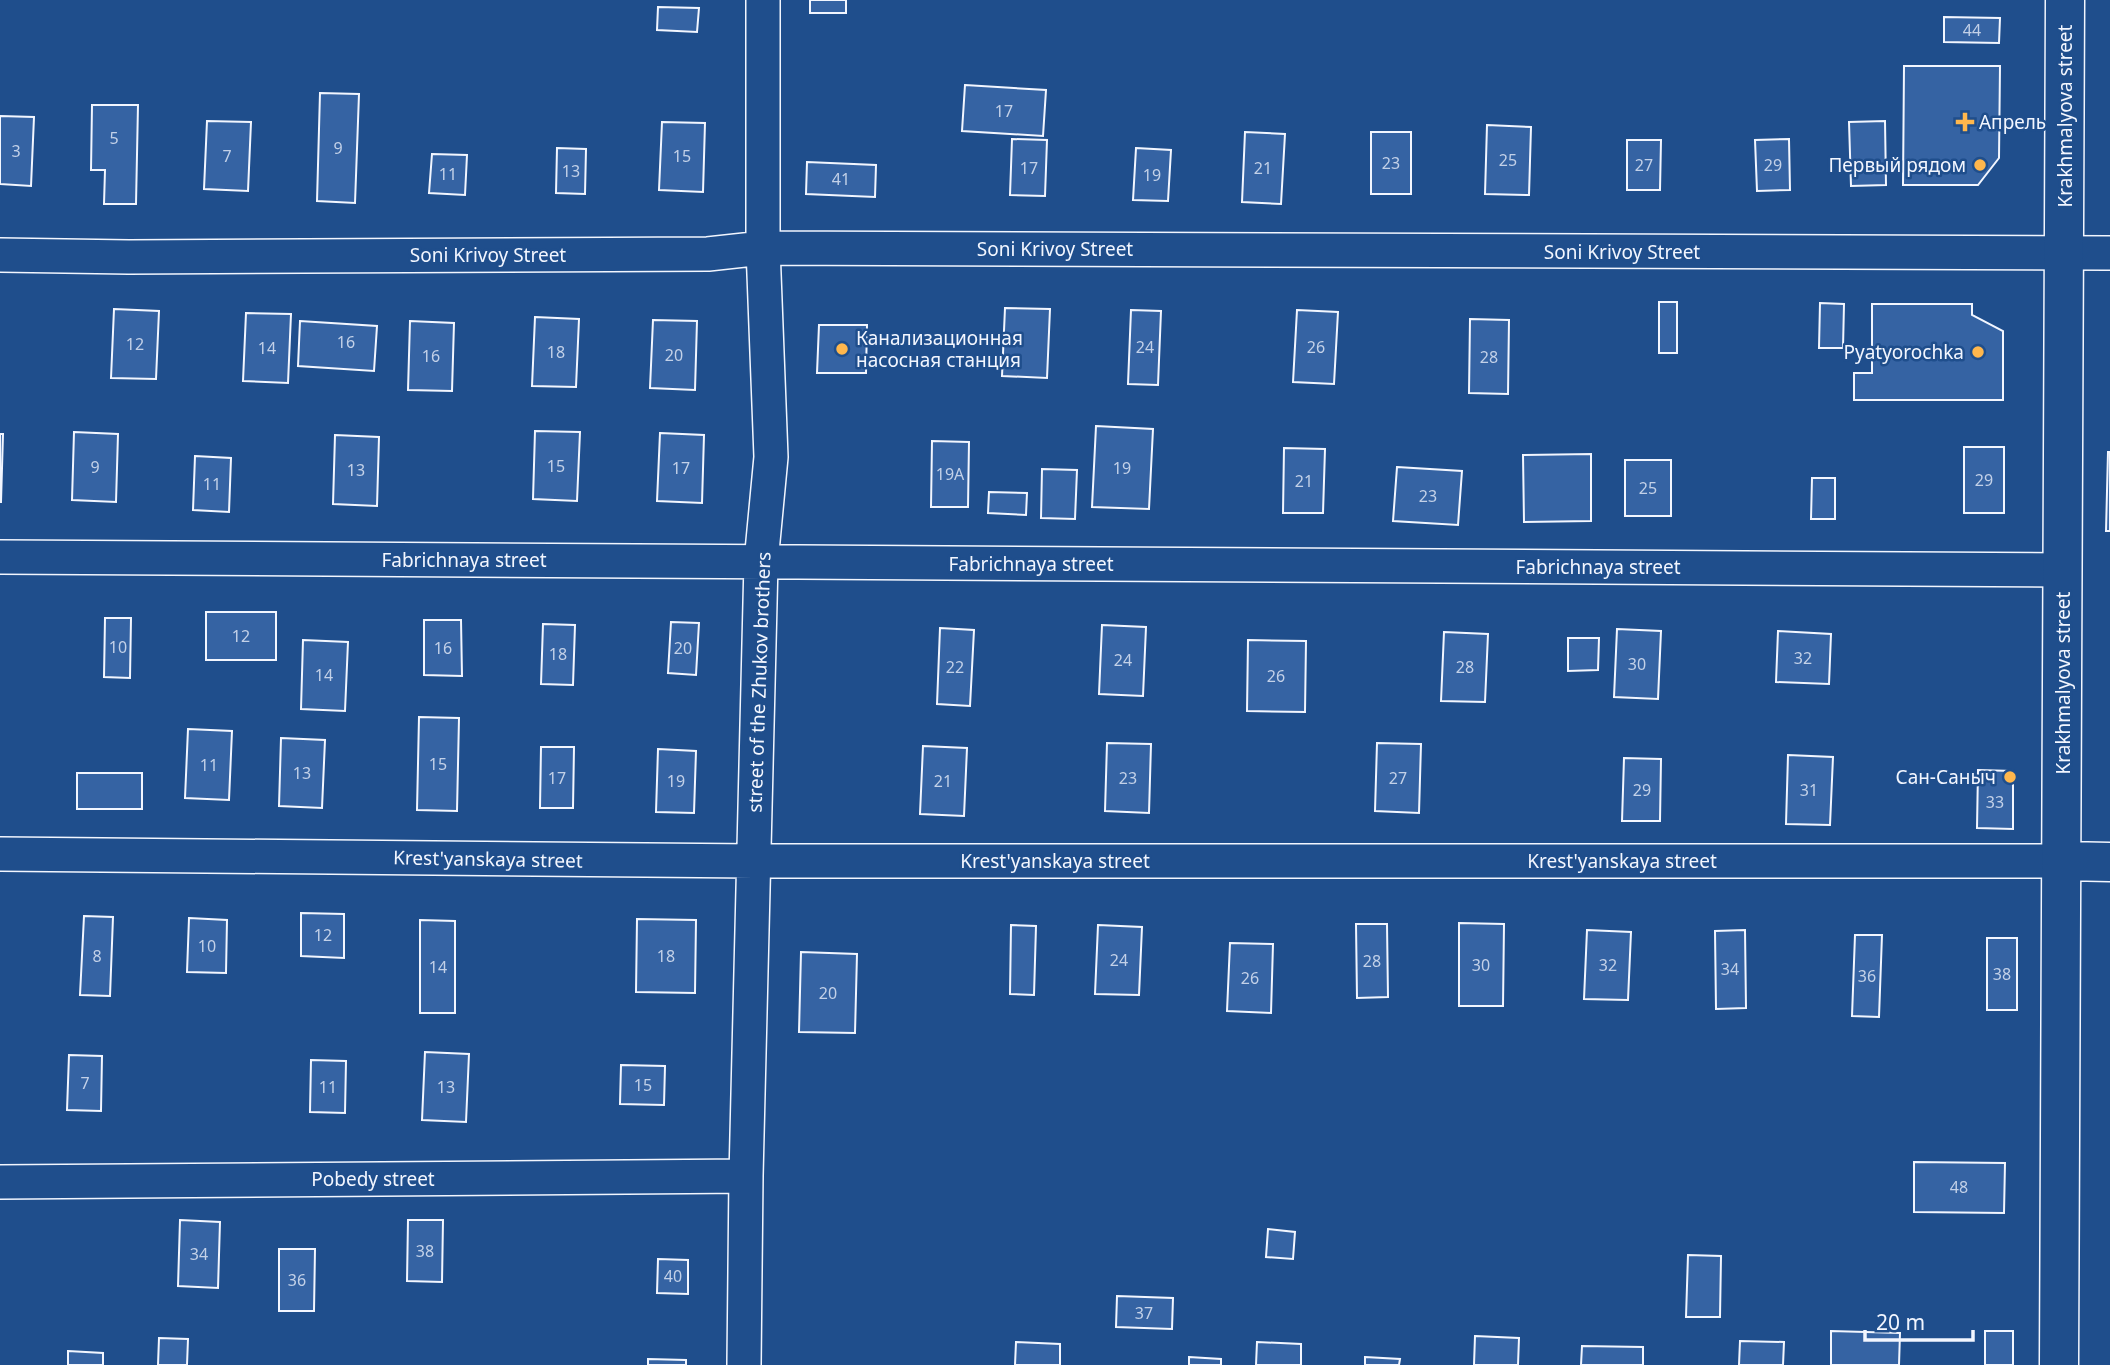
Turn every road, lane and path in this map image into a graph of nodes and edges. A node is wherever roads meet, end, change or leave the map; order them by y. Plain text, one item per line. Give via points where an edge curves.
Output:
1 (763, 0) edge
2 (2065, 0) edge
3 (763, 248) junction
4 (2110, 253) edge
5 (2065, 254) junction
6 (0, 255) edge
7 (0, 557) edge
8 (761, 562) junction
9 (2063, 570) junction
10 (0, 854) edge
11 (754, 861) junction
12 (2064, 861) junction
13 (2110, 862) edge
14 (746, 1176) junction
15 (0, 1182) edge
16 (744, 1365) edge
17 (2059, 1365) edge

1 - 3 street, street of the Zhukov brothers
2 - 5 main road, Krakhmalyova street
3 - 5 street, Soni Krivoy Street
3 - 6 street, Soni Krivoy Street via 708,254
3 - 8 street, street of the Zhukov brothers via 771,457
4 - 5 street, Soni Krivoy Street
5 - 9 main road, Krakhmalyova street
7 - 8 street, Fabrichnaya street
8 - 9 street, Fabrichnaya street
8 - 11 street, street of the Zhukov brothers
9 - 12 main road, Krakhmalyova street
10 - 11 street, Krest'yanskaya street
11 - 12 street, Krest'yanskaya street
11 - 14 street, street of the Zhukov brothers
12 - 13 main road, Krest'yanskaya street
12 - 17 main road, Krakhmalyova street
14 - 15 street, Pobedy street
14 - 16 street, street of the Zhukov brothers

